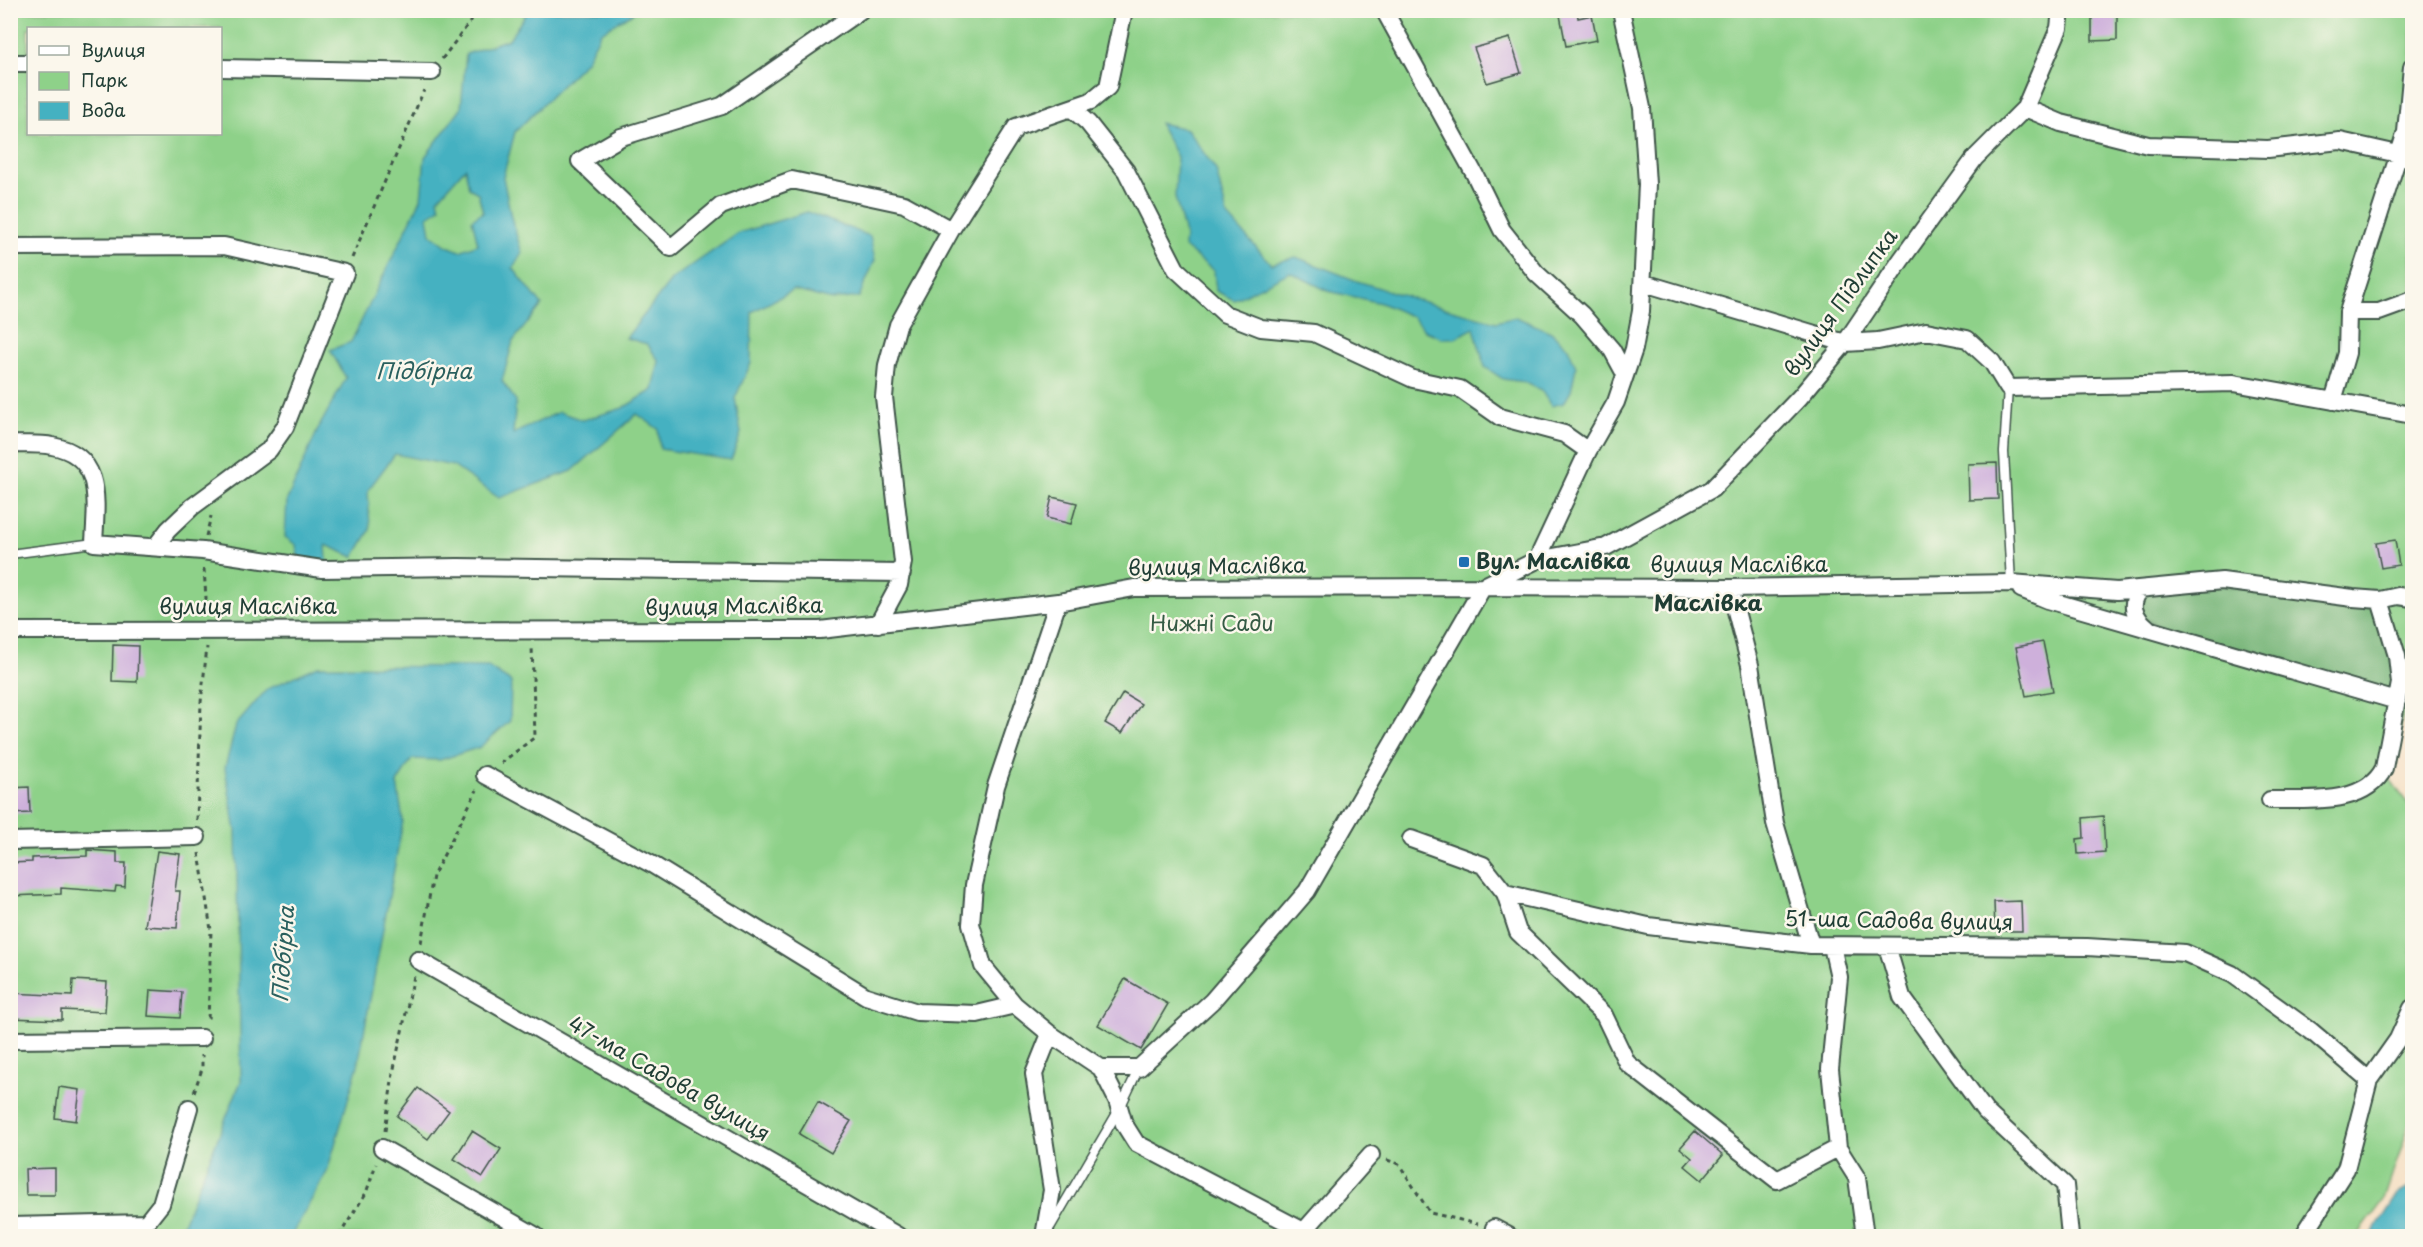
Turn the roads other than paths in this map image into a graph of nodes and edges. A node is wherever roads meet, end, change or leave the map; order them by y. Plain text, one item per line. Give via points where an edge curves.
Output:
1 (861, 10) edge
2 (1124, 10) edge
3 (1384, 10) edge
4 (1621, 10) edge
5 (2061, 10) edge
6 (10, 63) edge
7 (27, 63) edge
8 (222, 68) edge
9 (2412, 68) edge
10 (432, 72) road end
11 (2025, 108) junction
12 (1072, 109) junction
13 (2405, 157) edge
14 (951, 230) junction
15 (10, 247) edge
16 (1644, 283) junction
17 (2412, 300) edge
18 (2348, 312) junction
19 (1845, 343) junction
20 (1625, 374) junction
21 (2008, 388) junction
22 (2333, 401) junction
23 (2412, 415) edge
24 (10, 444) edge
25 (1588, 452) junction
26 (94, 543) junction
27 (155, 547) junction
28 (10, 554) edge
29 (1537, 560) junction
30 (902, 573) junction
31 (2011, 583) junction
32 (1483, 586) junction
33 (1730, 588) junction
34 (2141, 589) junction
35 (2412, 598) edge
36 (2380, 600) junction
37 (1058, 602) junction
38 (878, 624) junction
39 (2148, 629) junction
40 (10, 631) edge
41 (2397, 701) junction
42 (485, 776) road end
43 (2270, 800) dead end
44 (197, 837) road end
45 (1411, 839) dead end
46 (10, 841) edge
47 (1505, 893) junction
48 (1811, 945) junction
49 (1832, 946) junction
50 (1887, 946) junction
51 (418, 960) road end
52 (1015, 1005) junction
53 (2412, 1008) edge
54 (1050, 1034) junction
55 (202, 1038) road end
56 (10, 1040) edge
57 (1101, 1068) junction
58 (1139, 1068) junction
59 (2369, 1080) junction
60 (189, 1108) road end
61 (1120, 1108) junction
62 (1838, 1148) junction
63 (382, 1149) road end
64 (1371, 1155) road end
65 (10, 1226) edge
66 (1308, 1234) edge
67 (536, 1236) edge
68 (898, 1236) edge
69 (1045, 1236) edge
70 (1865, 1236) edge
71 (2070, 1236) edge
72 (2303, 1236) edge

1 - 14 street via 722,106 621,137 580,161 671,248 721,206 792,180 904,204
2 - 12 street via 1108,87 1091,101
3 - 20 street via 1502,230 1536,273 1582,315 1612,350
4 - 16 street via 1642,108 1647,184
5 - 11 street, вулиця Підлипка via 2059,28
6 - 7 street
8 - 10 street
9 - 13 street
11 - 13 street via 2061,123 2148,146 2268,149 2340,141
11 - 19 street, вулиця Підлипка via 1976,158
12 - 14 street via 1016,127
12 - 25 street via 1126,171 1176,269 1225,314 1261,328 1314,333 1413,379 1460,389 1500,417 1564,434
13 - 18 street
14 - 30 street via 898,325 887,365 884,397
15 - 27 street via 224,246 345,273 285,427 269,450 192,507
16 - 19 street
16 - 20 street via 1634,349
17 - 18 street via 2379,312
18 - 22 street via 2347,353
19 - 21 street via 1926,331 1966,339 1992,362
19 - 29 street, вулиця Підлипка via 1800,397 1712,489 1606,547
20 - 25 street via 1616,402
21 - 22 street via 2234,383
21 - 31 lane via 2004,452
22 - 23 street
24 - 26 street via 50,445 77,453 92,475
25 - 29 street
26 - 27 street
26 - 28 lane
27 - 30 street via 322,569
29 - 32 street, вулиця Підлипка
30 - 38 street
31 - 33 street, вулиця Маслівка
31 - 34 street, вулиця Маслівка via 2117,591
31 - 39 street via 2048,600
32 - 33 street, вулиця Маслівка
32 - 37 street, вулиця Маслівка via 1134,588
32 - 58 street via 1307,891 1212,1001
33 - 48 street via 1750,665 1774,823
34 - 36 street, вулиця Маслівка via 2222,582
34 - 39 street via 2133,608
35 - 36 street, вулиця Маслівка
36 - 41 street via 2397,656
37 - 38 street, вулиця Маслівка
37 - 52 street via 996,786 974,885 971,924 983,966
38 - 40 street, вулиця Маслівка via 747,631
39 - 41 street
41 - 43 street via 2379,778 2353,794 2334,798
42 - 52 street via 653,865 866,996 917,1012 977,1014
44 - 46 street
45 - 47 street via 1483,865
47 - 48 street, 51-ша Садова вулиця via 1648,926
47 - 62 street via 1518,932 1604,1016 1627,1063 1777,1179
48 - 49 street, 51-ша Садова вулиця
49 - 50 street, 51-ша Садова вулиця
49 - 62 street via 1839,977 1830,1069
50 - 59 street, 51-ша Садова вулиця via 2087,947 2185,953 2232,974 2311,1031
50 - 71 street via 1902,997 1986,1111 2065,1185
51 - 68 street, 47-ма Садова вулиця
52 - 54 street
53 - 59 street via 2398,1039
54 - 57 street
54 - 69 street via 1034,1074 1052,1190
55 - 56 street
57 - 58 street
57 - 61 street
58 - 61 lane
59 - 72 street via 2346,1169
60 - 65 street via 161,1204 146,1222
61 - 66 street via 1124,1124 1136,1143
61 - 69 lane
62 - 70 street via 1857,1178
63 - 67 street
64 - 66 street

